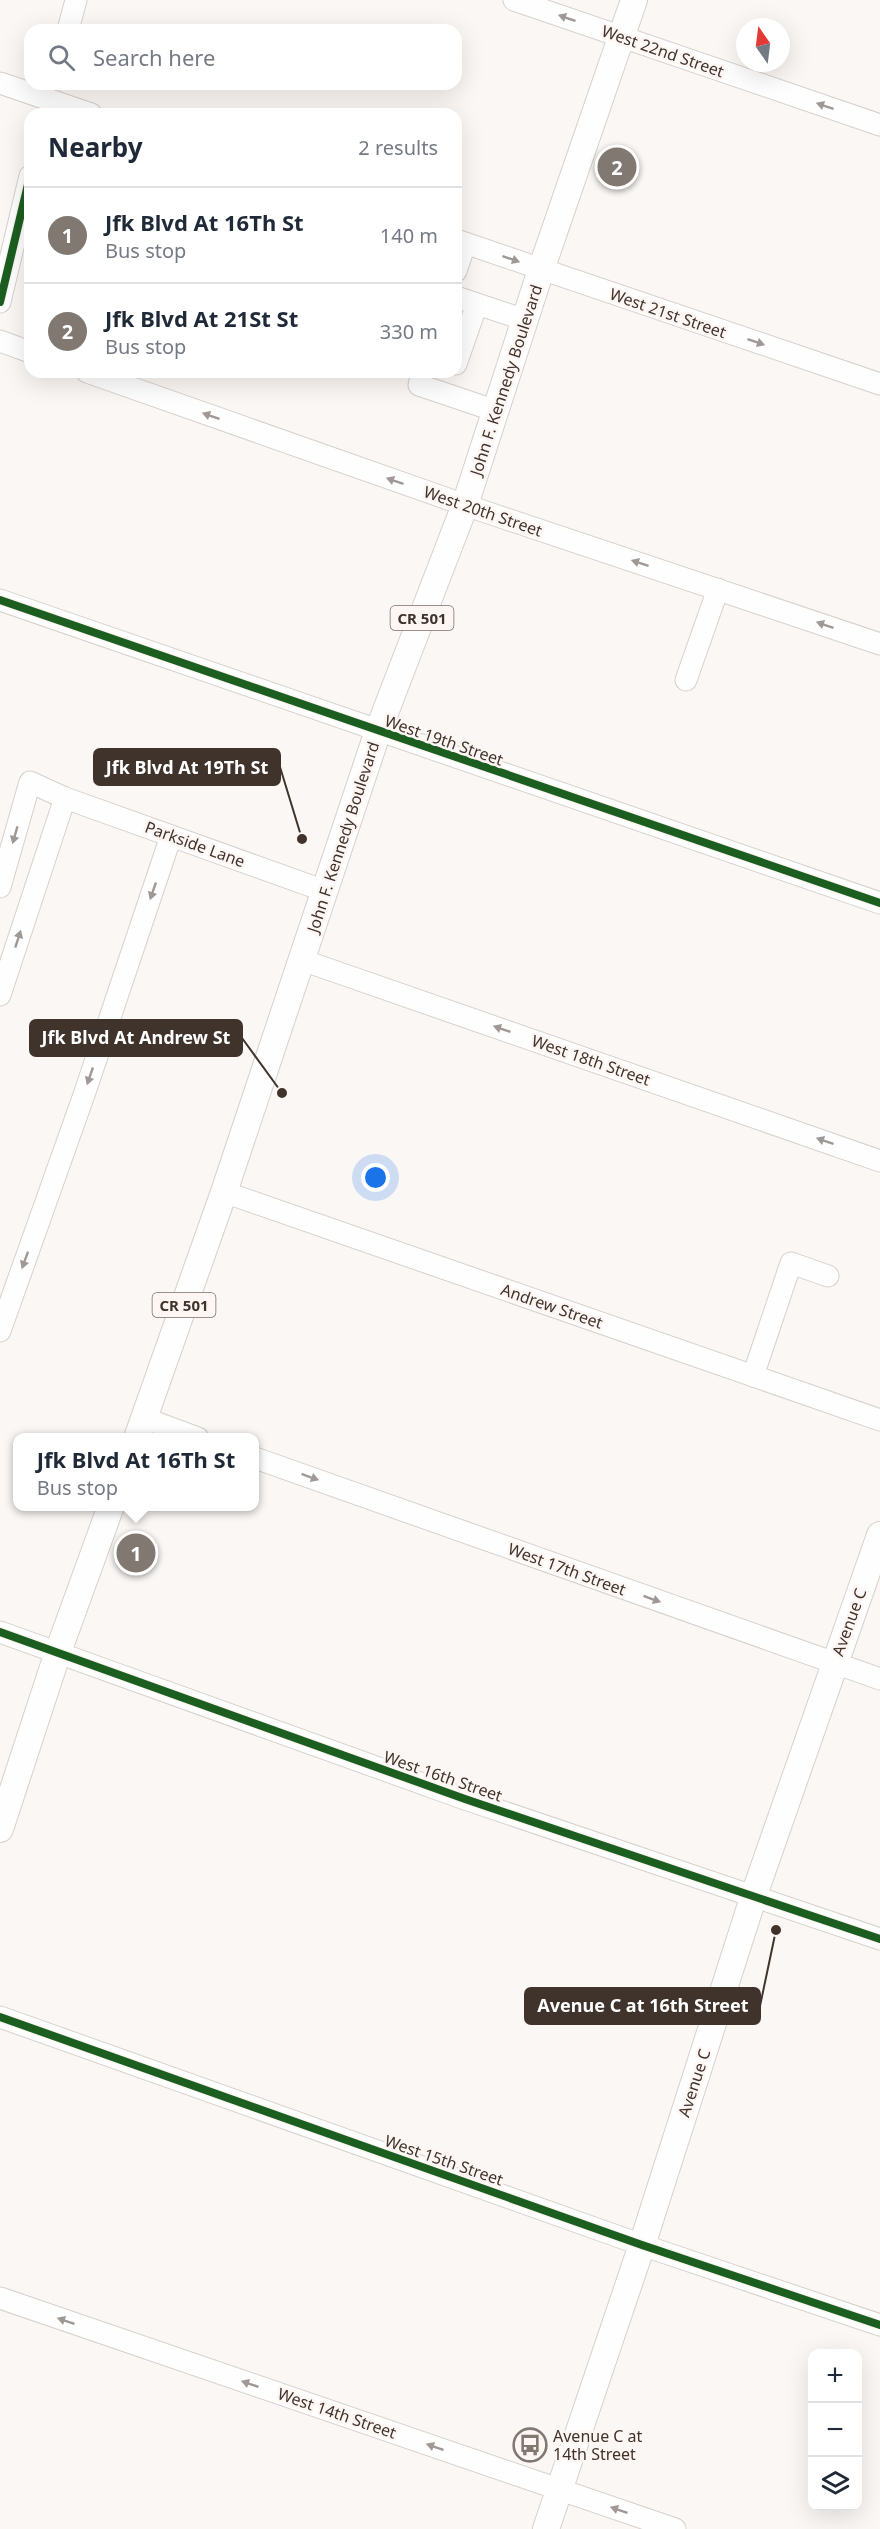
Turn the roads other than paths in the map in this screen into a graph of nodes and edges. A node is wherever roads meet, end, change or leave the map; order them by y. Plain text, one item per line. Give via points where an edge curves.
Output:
1 (76, 0) edge
2 (514, 0) edge
3 (634, 0) edge
4 (70, 24) edge
5 (621, 36) junction
6 (0, 83) edge
7 (49, 99) edge
8 (75, 108) edge
9 (880, 125) edge
10 (24, 201) edge
11 (462, 242) edge
12 (541, 270) junction
13 (462, 299) edge
14 (0, 302) edge
15 (477, 304) junction
16 (525, 320) junction
17 (0, 341) edge
18 (462, 347) edge
19 (24, 350) edge
20 (104, 378) edge
21 (421, 378) edge
22 (451, 378) edge
23 (880, 384) edge
24 (446, 394) junction
25 (496, 411) junction
26 (465, 505) junction
27 (718, 589) junction
28 (0, 600) edge
29 (880, 644) edge
30 (686, 681) dead end
31 (378, 731) junction
32 (65, 798) junction
33 (171, 836) junction
34 (0, 887) edge
35 (325, 891) junction
36 (880, 903) edge
37 (302, 960) junction
38 (0, 995) edge
39 (880, 1161) edge
40 (224, 1192) junction
41 (828, 1276) dead end
42 (0, 1331) edge
43 (753, 1376) junction
44 (880, 1420) edge
45 (140, 1428) edge
46 (172, 1433) edge
47 (259, 1459) edge
48 (109, 1511) edge
49 (880, 1535) edge
50 (0, 1632) edge
51 (58, 1652) junction
52 (834, 1664) junction
53 (880, 1679) edge
54 (0, 1829) edge
55 (754, 1895) junction
56 (880, 1939) edge
57 (0, 2017) edge
58 (642, 2244) junction
59 (0, 2298) edge
60 (880, 2325) edge
61 (560, 2489) junction
62 (546, 2529) edge
63 (675, 2529) edge

1 - 4 street
5 -> 2 street, West 22nd Street
3 - 5 main road, John F. Kennedy Boulevard / CR 501
9 -> 5 street, West 22nd Street
5 - 12 main road, John F. Kennedy Boulevard / CR 501
6 - 7 street
7 - 8 street
10 - 14 street
11 -> 12 street, West 21st Street
12 - 16 main road, John F. Kennedy Boulevard / CR 501
12 -> 23 street, West 21st Street
13 - 15 street
15 - 16 street
15 - 18 street
16 - 25 main road, John F. Kennedy Boulevard / CR 501
17 - 19 street
26 -> 20 street, West 20th Street
21 - 24 street
22 - 24 street
24 - 25 street
25 - 26 main road, John F. Kennedy Boulevard / CR 501
27 -> 26 street, West 20th Street
26 - 31 main road, John F. Kennedy Boulevard / CR 501
29 -> 27 street, West 20th Street
27 - 30 street
28 - 31 street, West 19th Street
31 - 35 main road, John F. Kennedy Boulevard / CR 501
31 - 36 street, West 19th Street
32 - 33 street, Parkside Lane
32 -> 34 street, Parkside Lane via 30,782
38 -> 32 street
33 - 35 street, Parkside Lane
33 -> 42 street
35 - 37 main road, John F. Kennedy Boulevard / CR 501
39 -> 37 street, West 18th Street
37 - 40 main road, John F. Kennedy Boulevard / CR 501
40 - 43 street, Andrew Street
40 - 45 main road, John F. Kennedy Boulevard / CR 501
41 - 43 street via 791,1263
43 - 44 street, Andrew Street
45 - 46 street
47 -> 52 street, West 17th Street
48 - 51 main road
49 - 52 main road, Avenue C
50 - 51 street, West 16th Street
51 - 54 main road
51 - 55 street, West 16th Street via 465,1798
52 - 53 street, West 17th Street
52 - 55 main road, Avenue C
55 - 56 street, West 16th Street
55 - 58 main road, Avenue C
57 - 58 street, West 15th Street
58 - 60 street, West 15th Street
58 - 61 main road, Avenue C
61 -> 59 street, West 14th Street
61 - 62 main road, Avenue C
63 -> 61 street, West 14th Street

